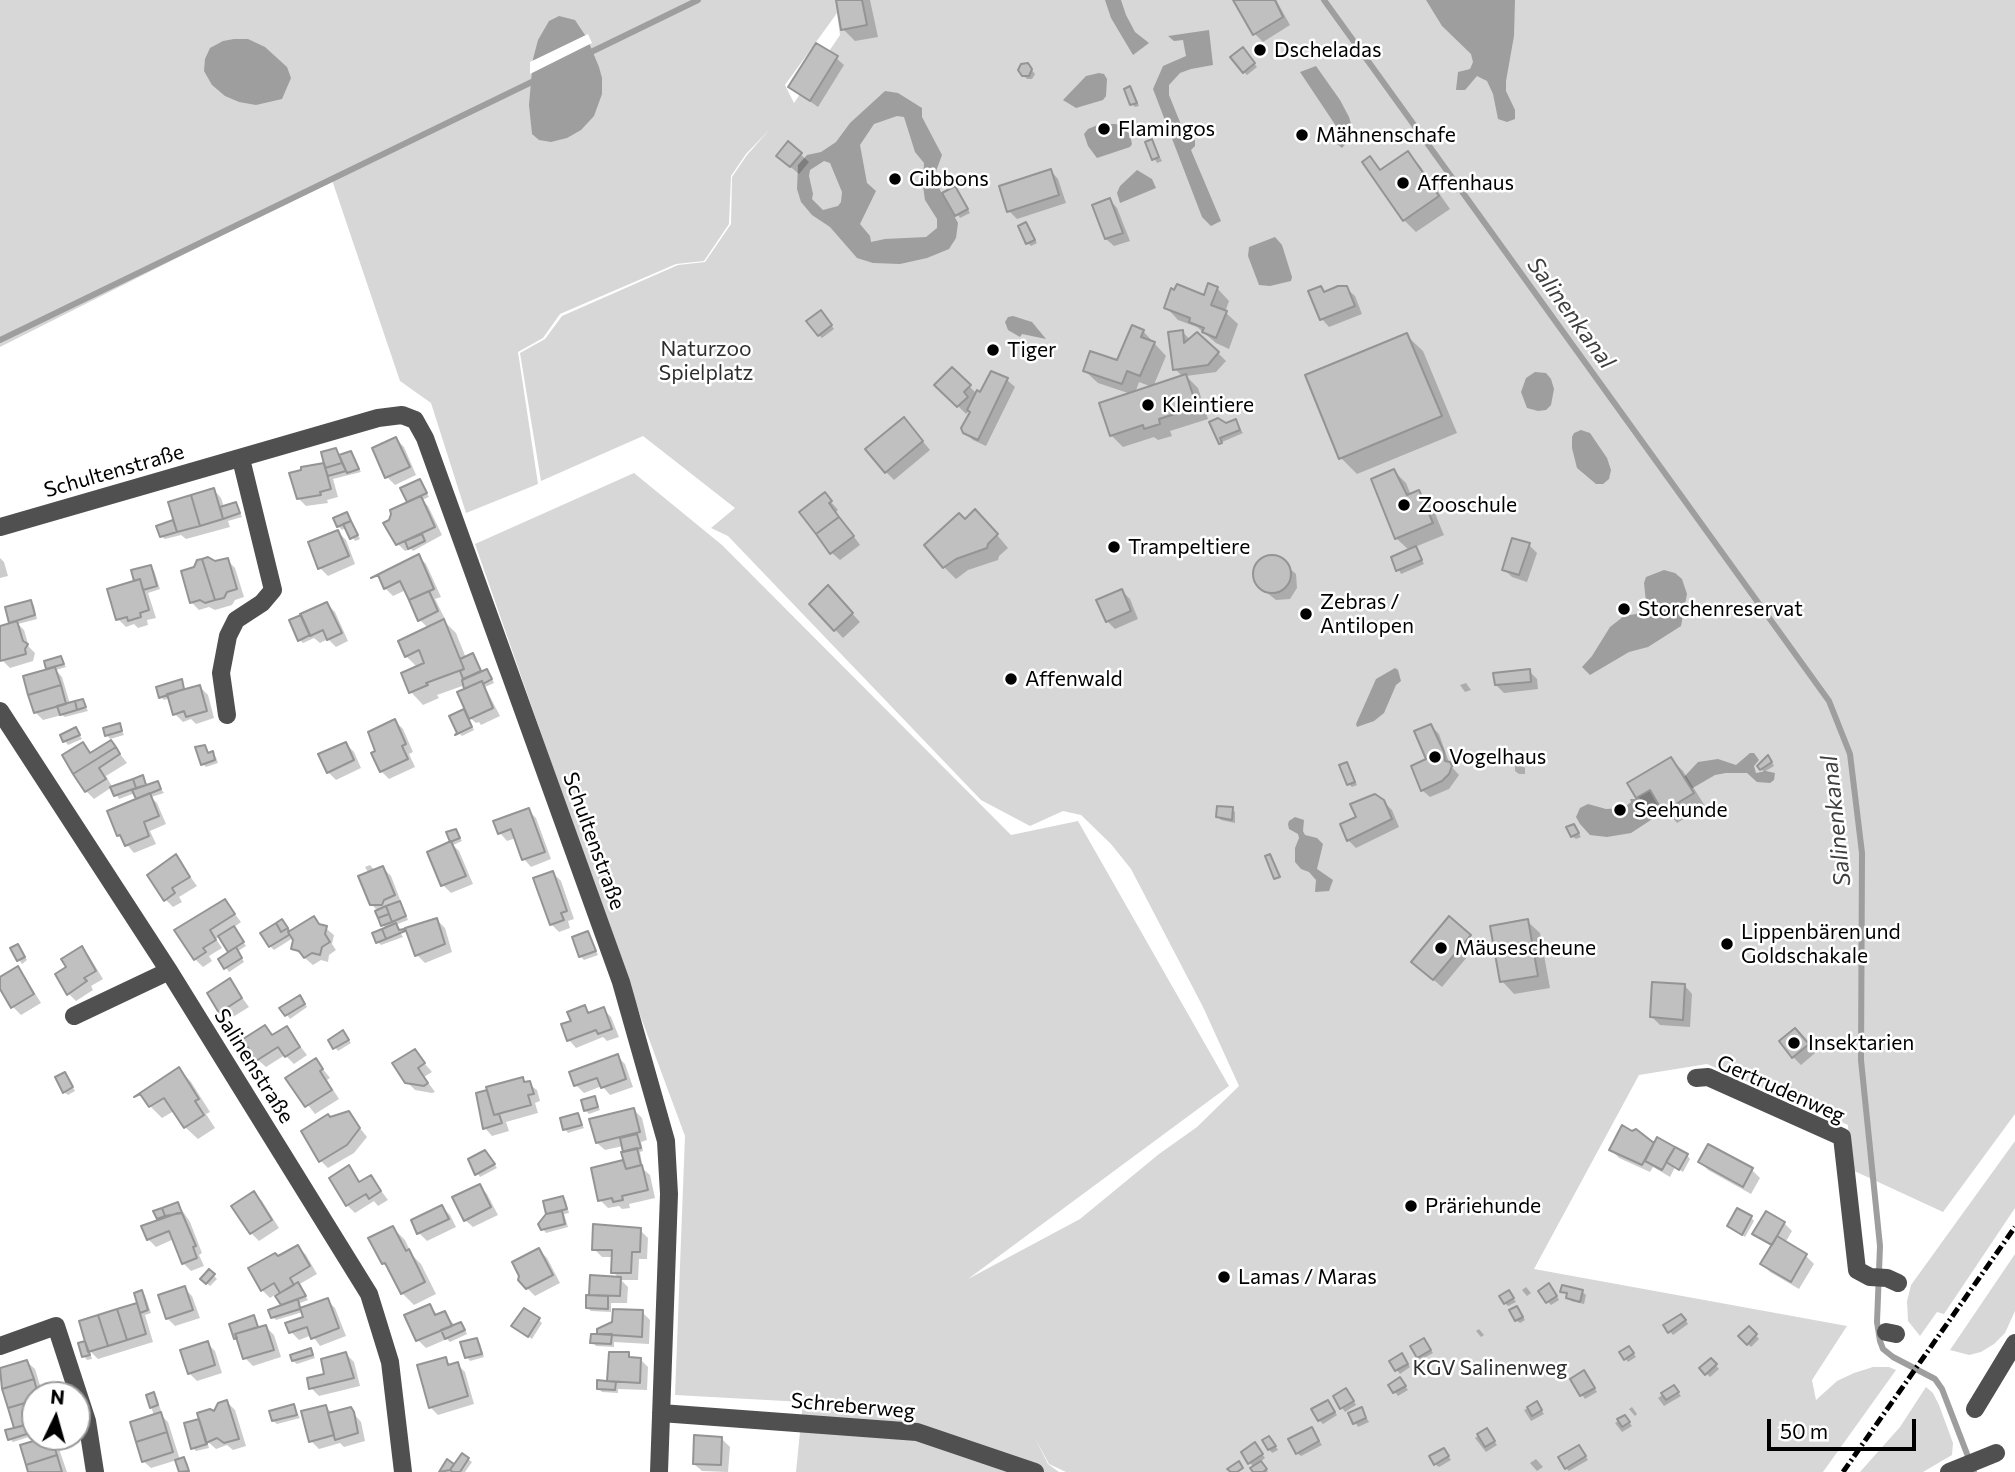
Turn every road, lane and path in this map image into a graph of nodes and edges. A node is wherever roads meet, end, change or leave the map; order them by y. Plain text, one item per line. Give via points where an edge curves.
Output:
1 (241, 459) junction
2 (0, 527) edge
3 (0, 711) edge
4 (228, 715) dead end
5 (169, 971) junction
6 (74, 1016) dead end
7 (1696, 1078) dead end
8 (1885, 1279) dead end
9 (2015, 1343) edge
10 (0, 1346) edge
11 (1975, 1409) dead end
12 (661, 1413) junction
13 (1996, 1453) dead end
14 (95, 1472) edge
15 (403, 1472) edge
16 (659, 1472) edge
17 (1035, 1472) edge
18 (1949, 1472) edge

1 - 2 street, Schultenstraße
1 - 4 street via 273,590 236,620 228,636 221,673
1 - 12 street, Schultenstraße via 392,415 415,420 425,438 621,982 666,1141 669,1194
3 - 5 street, Salinenstraße
5 - 6 street
5 - 15 street, Salinenstraße via 369,1294 390,1362
7 - 8 street, Gertrudenweg via 1708,1077 1842,1137 1857,1270
9 - 11 street
10 - 14 street via 55,1326 87,1421
12 - 16 street, Schultenstraße
12 - 17 street, Schreberweg via 917,1432
13 - 18 street

